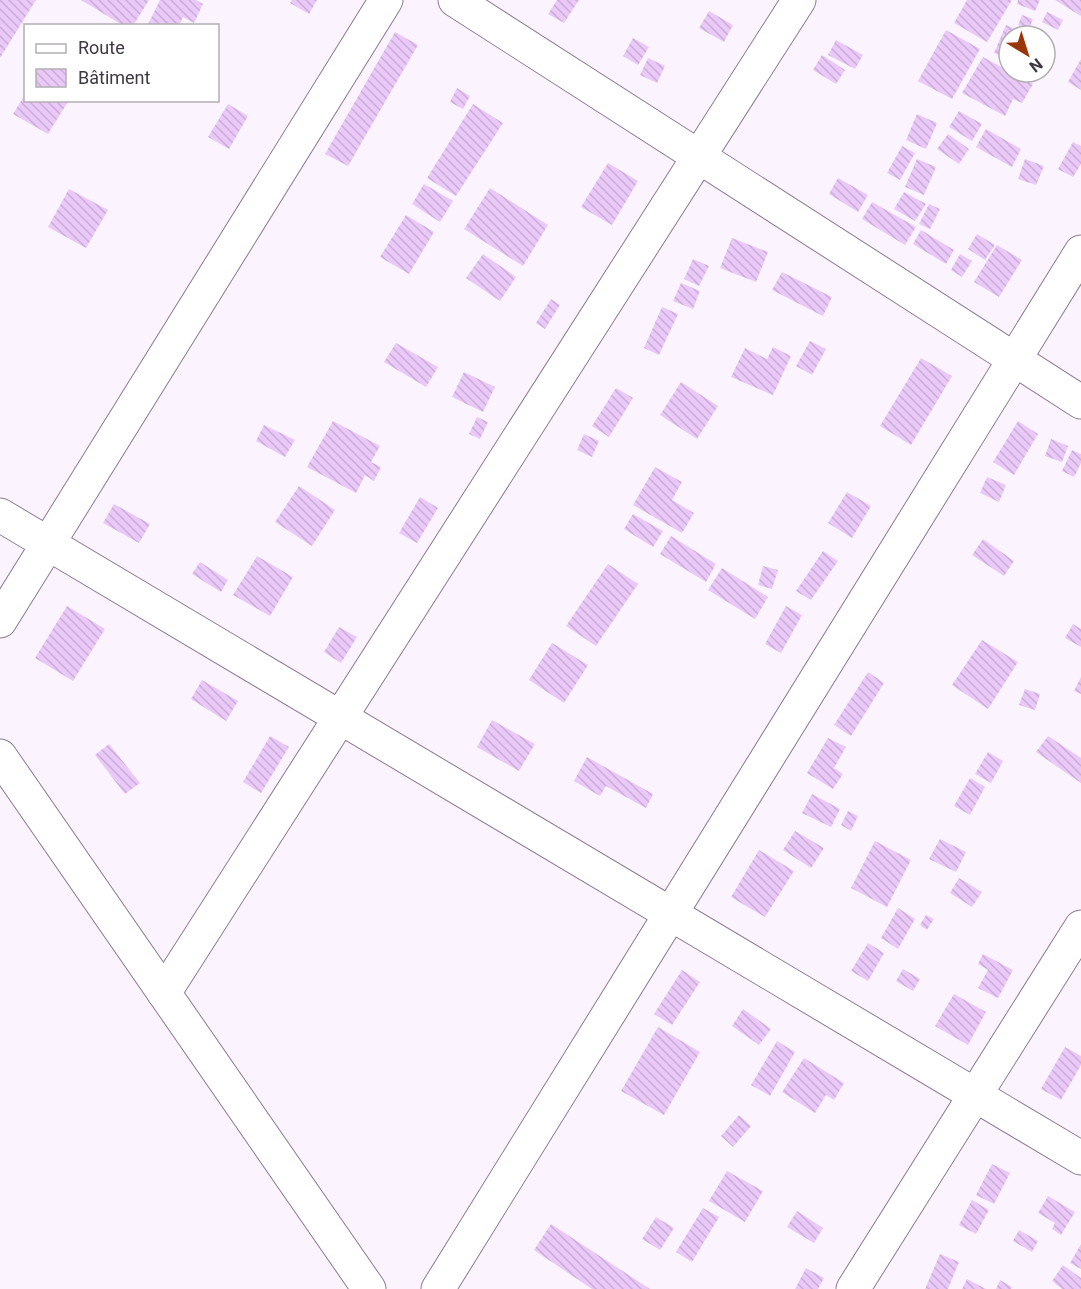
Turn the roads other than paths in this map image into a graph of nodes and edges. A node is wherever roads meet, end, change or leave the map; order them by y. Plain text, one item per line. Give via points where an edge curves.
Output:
1 (386, 0) edge
2 (455, 0) edge
3 (799, 0) edge
4 (699, 157) junction
5 (1081, 252) edge
6 (1014, 359) junction
7 (1081, 402) edge
8 (0, 515) edge
9 (48, 544) junction
10 (0, 621) edge
11 (340, 717) junction
12 (0, 756) edge
13 (670, 914) junction
14 (1081, 927) edge
15 (164, 993) junction
16 (975, 1095) junction
17 (1081, 1158) edge
18 (369, 1289) edge
19 (438, 1289) edge
20 (853, 1289) edge

1 - 9 street
2 - 4 street
3 - 4 street
4 - 6 street
4 - 11 street
5 - 6 street
6 - 7 street
6 - 13 street
8 - 9 street
9 - 10 street
9 - 11 street
11 - 13 street
11 - 15 street
12 - 15 street
13 - 16 street
13 - 19 street
14 - 16 street
15 - 18 street
16 - 17 street
16 - 20 street

